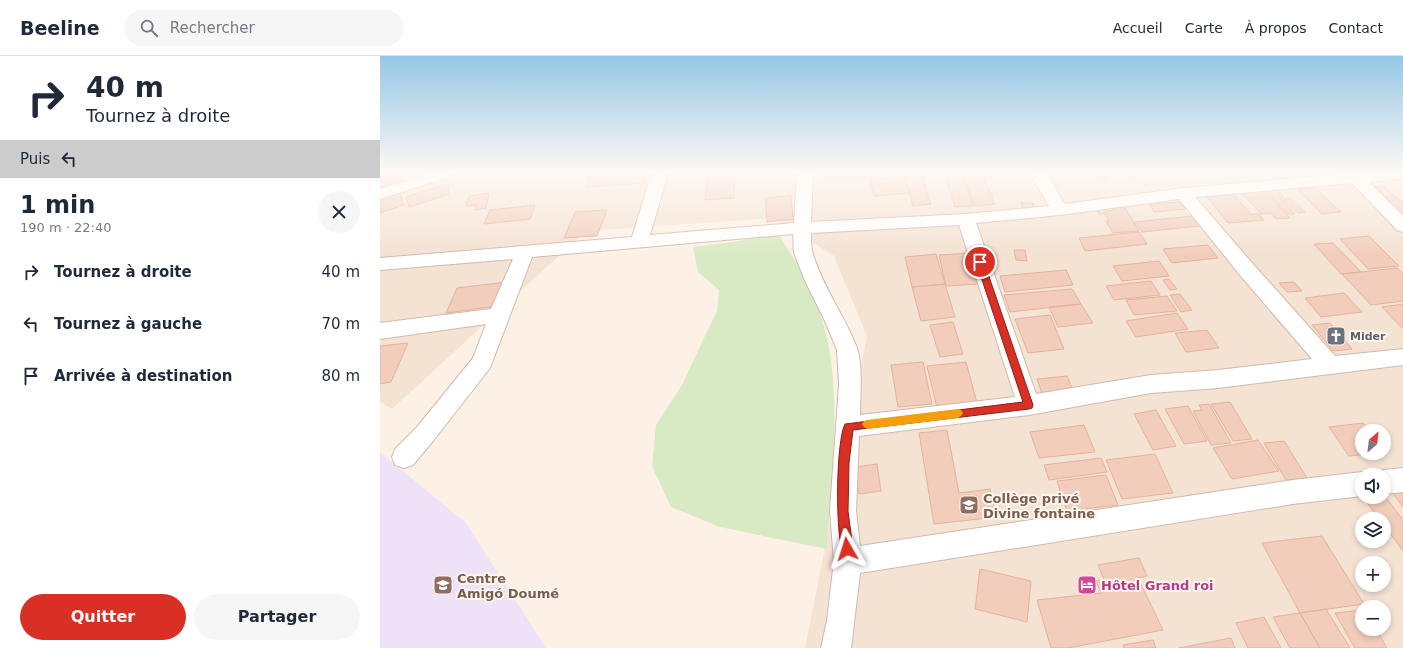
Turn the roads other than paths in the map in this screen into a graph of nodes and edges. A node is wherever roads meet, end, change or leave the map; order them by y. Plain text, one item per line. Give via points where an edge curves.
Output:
1 (652, 201) edge
2 (803, 201) edge
3 (1054, 201) edge
4 (1132, 201) edge
5 (1188, 201) edge
6 (1378, 201) edge
7 (1060, 210) junction
8 (966, 219) junction
9 (1403, 226) edge
10 (802, 228) junction
11 (639, 242) junction
12 (525, 251) junction
13 (380, 264) edge
14 (499, 315) junction
15 (380, 330) edge
16 (1403, 357) edge
17 (1330, 365) junction
18 (1029, 405) junction
19 (848, 427) junction
20 (404, 457) dead end
21 (1403, 480) edge
22 (1391, 481) edge
23 (1355, 485) edge
24 (848, 561) junction
25 (836, 648) edge

1 - 11 street
2 - 10 street
3 - 7 street
4 - 7 street
5 - 17 street
6 - 9 street
7 - 8 street
8 - 10 street
8 - 18 street
10 - 11 street
10 - 19 street via 803,253 846,350 850,384
11 - 12 street
12 - 13 street
12 - 14 street
14 - 15 street
14 - 20 street via 482,362
16 - 17 street
17 - 18 street via 1218,379 1151,384
18 - 19 street
19 - 24 street via 843,511
21 - 22 street
23 - 24 street via 1293,492
24 - 25 street via 842,621

